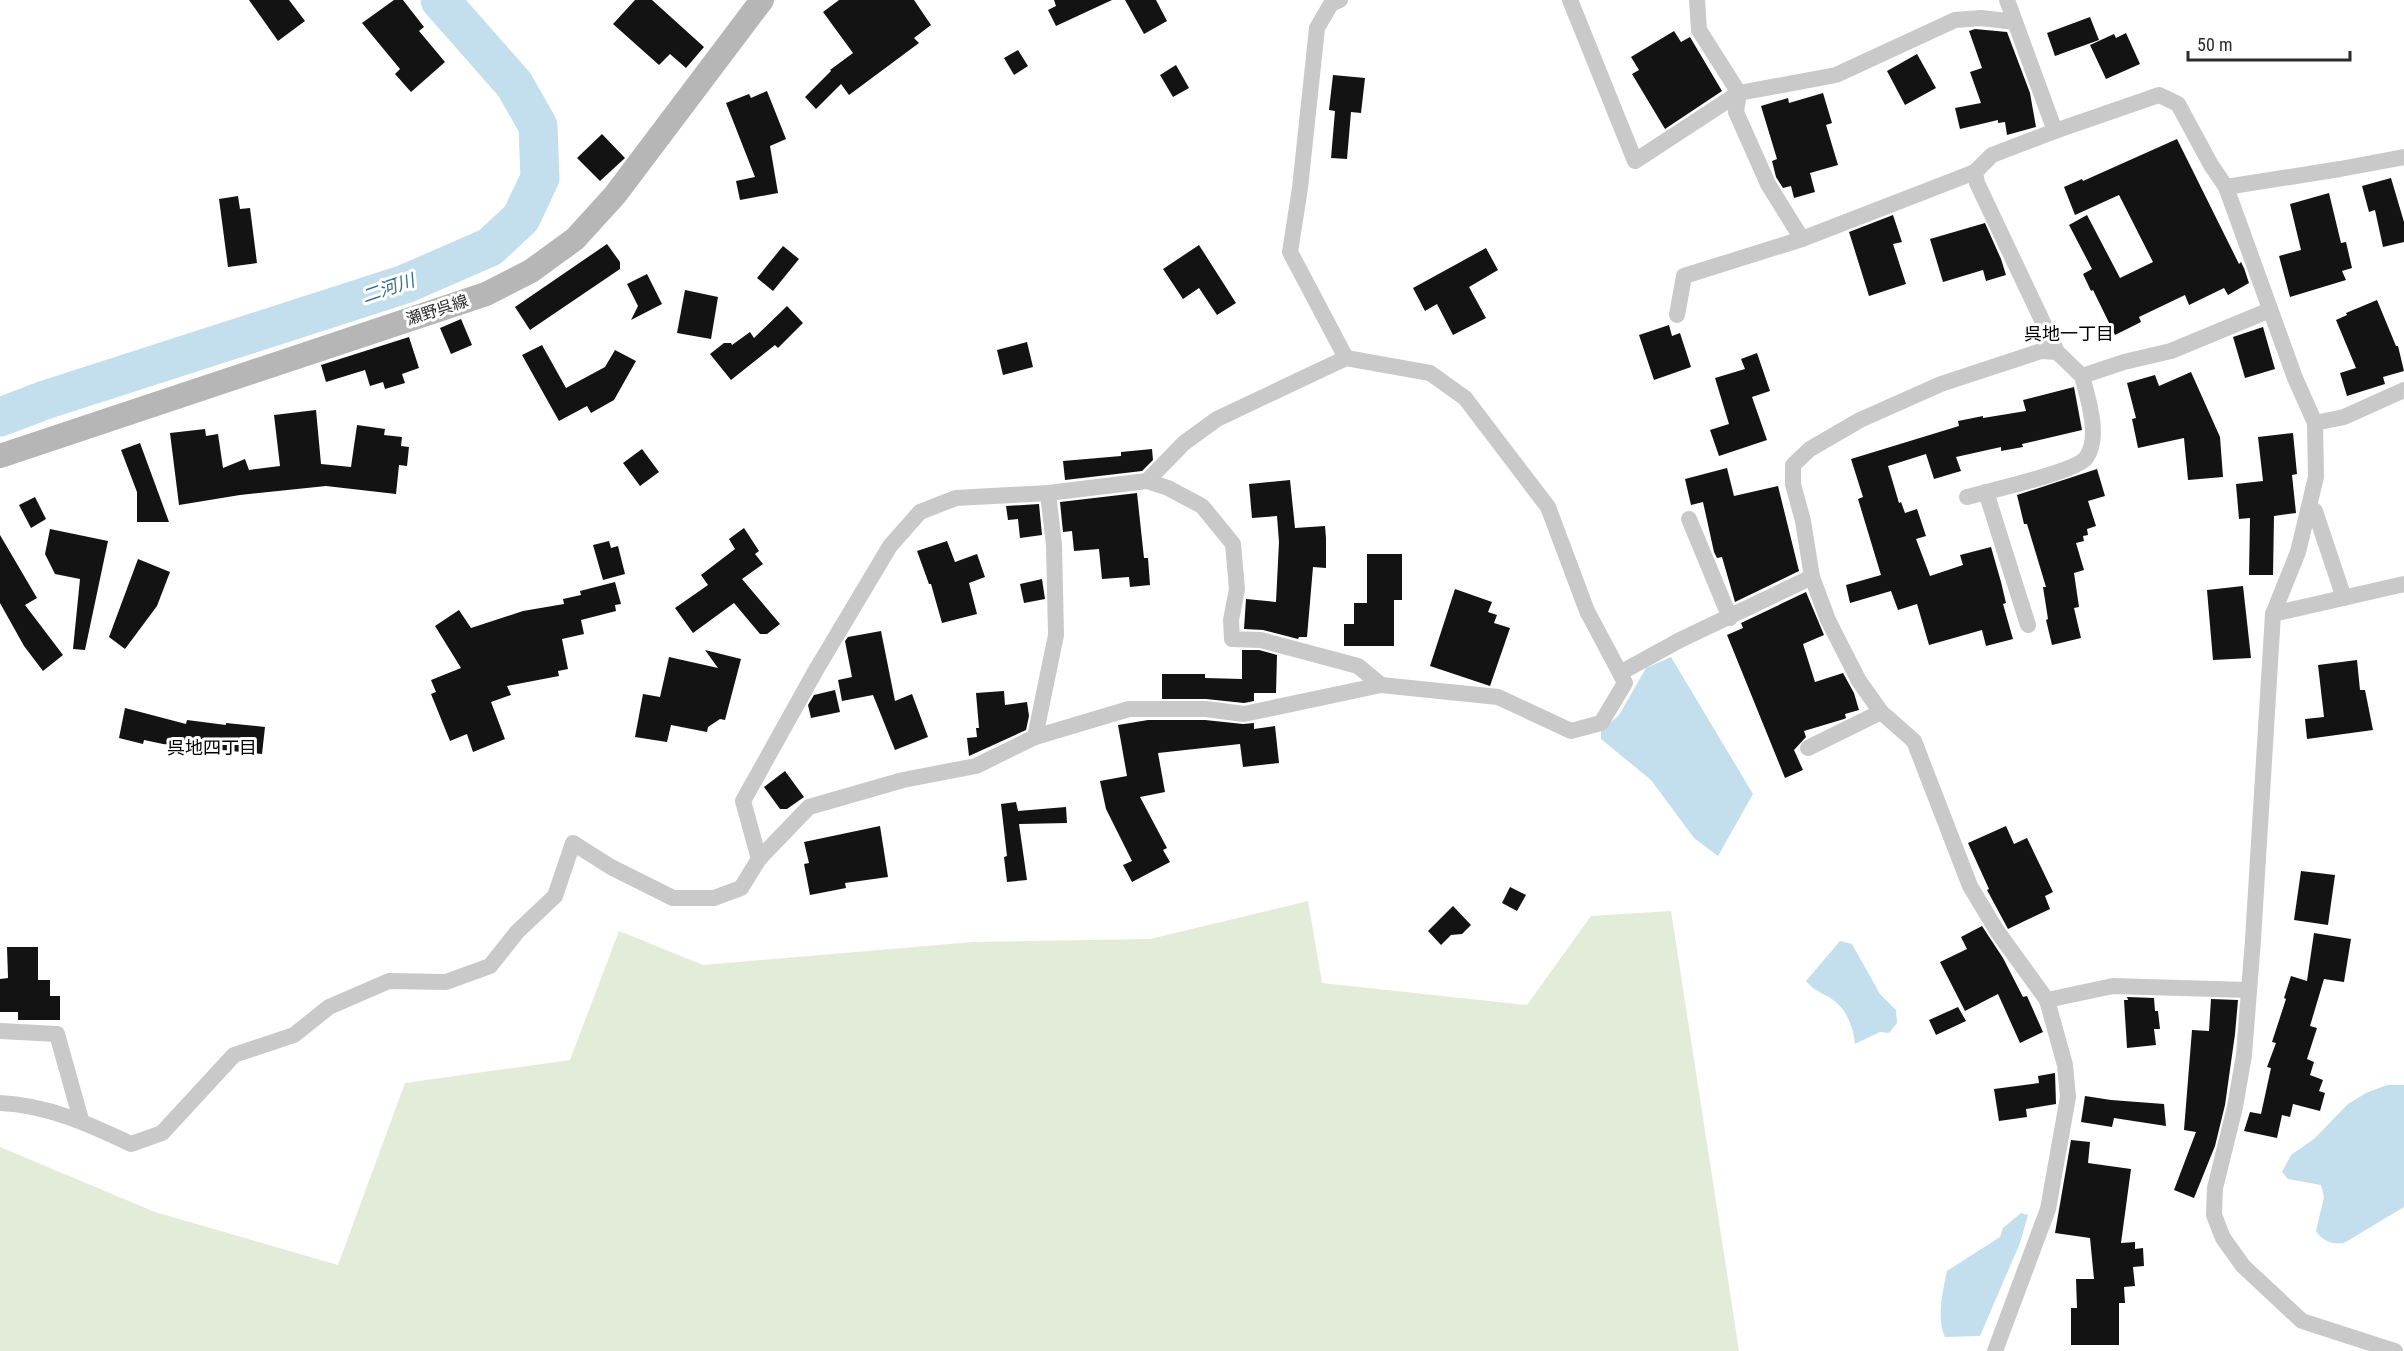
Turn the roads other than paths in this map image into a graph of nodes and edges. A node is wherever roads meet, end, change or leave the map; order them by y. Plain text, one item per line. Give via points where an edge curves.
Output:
1 (762, 0) edge
2 (1340, 0) edge
3 (1570, 0) edge
4 (1697, 0) edge
5 (2007, 0) edge
6 (2016, 22) junction
7 (1739, 93) junction
8 (2055, 131) junction
9 (2404, 157) edge
10 (1975, 172) junction
11 (2226, 186) junction
12 (1802, 239) junction
13 (2270, 310) junction
14 (1677, 315) dead end
15 (2057, 352) junction
16 (1346, 358) junction
17 (2082, 376) junction
18 (2404, 390) edge
19 (2315, 423) junction
20 (0, 456) edge
21 (1147, 481) junction
22 (1986, 492) junction
23 (1048, 493) junction
24 (1967, 497) dead end
25 (2308, 507) junction
26 (1689, 519) dead end
27 (1812, 577) junction
28 (2404, 584) edge
29 (2344, 598) junction
30 (2272, 614) junction
31 (1730, 618) junction
32 (2028, 625) dead end
33 (1620, 673) junction
34 (1381, 685) junction
35 (1881, 712) junction
36 (1035, 737) junction
37 (1808, 748) dead end
38 (759, 859) junction
39 (2249, 990) junction
40 (2047, 1000) junction
41 (0, 1031) edge
42 (0, 1103) edge
43 (81, 1120) junction
44 (1995, 1351) edge
45 (2395, 1351) edge

1 - 20 main road, 瀬野呉線 via 615,195 575,239 531,271 486,294
2 - 16 street via 1331,4 1317,28 1290,252
3 - 7 street via 1635,161
4 - 7 street via 1699,30
5 - 6 street
6 - 7 street via 1955,20 1836,75
6 - 8 street
7 - 12 street via 1736,112 1768,184
8 - 10 street via 1992,155
8 - 11 street via 2159,95 2178,104
9 - 11 street
10 - 12 street
10 - 15 street
11 - 13 street
12 - 14 street via 1684,276
13 - 17 street via 2171,351
13 - 19 street
15 - 17 street
15 - 27 street via 2042,351 1941,384 1860,420 1810,449 1793,465 1793,484
16 - 21 street via 1217,419 1184,443
16 - 33 street via 1430,373 1465,398 1548,507 1587,611
17 - 22 street via 2092,414 2092,442 2085,459 2068,469
18 - 19 street via 2344,417
19 - 25 street via 2316,477
21 - 23 street
21 - 34 street via 1202,506 1233,544 1237,589 1232,639 1261,640 1358,666
22 - 24 street
22 - 32 street
23 - 36 street via 1054,545 1056,635
23 - 38 street via 956,498 920,512 890,546 743,801
25 - 29 street via 2315,511
25 - 30 street via 2298,552
26 - 31 street
27 - 31 street
27 - 35 street via 1858,681
28 - 29 street
29 - 30 street
30 - 39 street
31 - 33 street
33 - 34 street via 1625,683 1601,723 1571,731 1498,697
34 - 36 street via 1244,714 1206,709 1129,709
35 - 37 street
35 - 40 street via 1914,741 1970,886
36 - 38 street via 976,766 903,780 809,807
38 - 43 street via 741,888 714,898 673,898 573,843 555,896 517,932 490,966 446,982 389,981 329,1007 294,1035 234,1055 162,1133 131,1144
39 - 40 street via 2113,986
39 - 45 street via 2235,1107 2214,1188 2214,1215 2223,1238 2243,1266 2302,1321
40 - 44 street via 2065,1065 2068,1097 2048,1209
41 - 43 street via 57,1034
42 - 43 street via 22,1104

